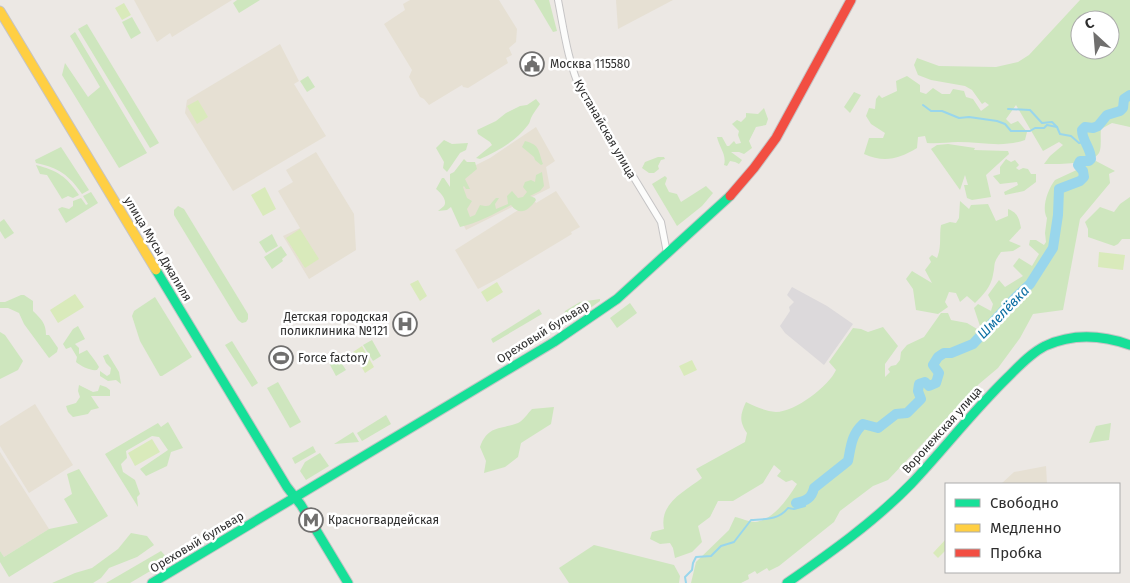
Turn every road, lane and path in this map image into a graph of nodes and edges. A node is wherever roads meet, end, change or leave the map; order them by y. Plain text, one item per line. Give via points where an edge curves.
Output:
1 (558, 0) edge
2 (851, 0) edge
3 (0, 11) edge
4 (667, 253) junction
5 (1130, 345) edge
6 (296, 498) junction
7 (152, 583) edge
8 (348, 583) edge
9 (787, 583) edge

1 - 4 street, Кустанайская улица via 571,66 581,91 661,222
2 - 4 street, Ореховый бульвар via 772,144 726,201
3 - 6 street, улица Мусы Джалиля
4 - 6 street, Ореховый бульвар via 617,299 570,332
5 - 9 street, Воронежская улица via 1109,338 1081,336 1058,341 1037,351 987,398 909,485 842,543
6 - 7 street, Ореховый бульвар
6 - 8 street, улица Мусы Джалиля

